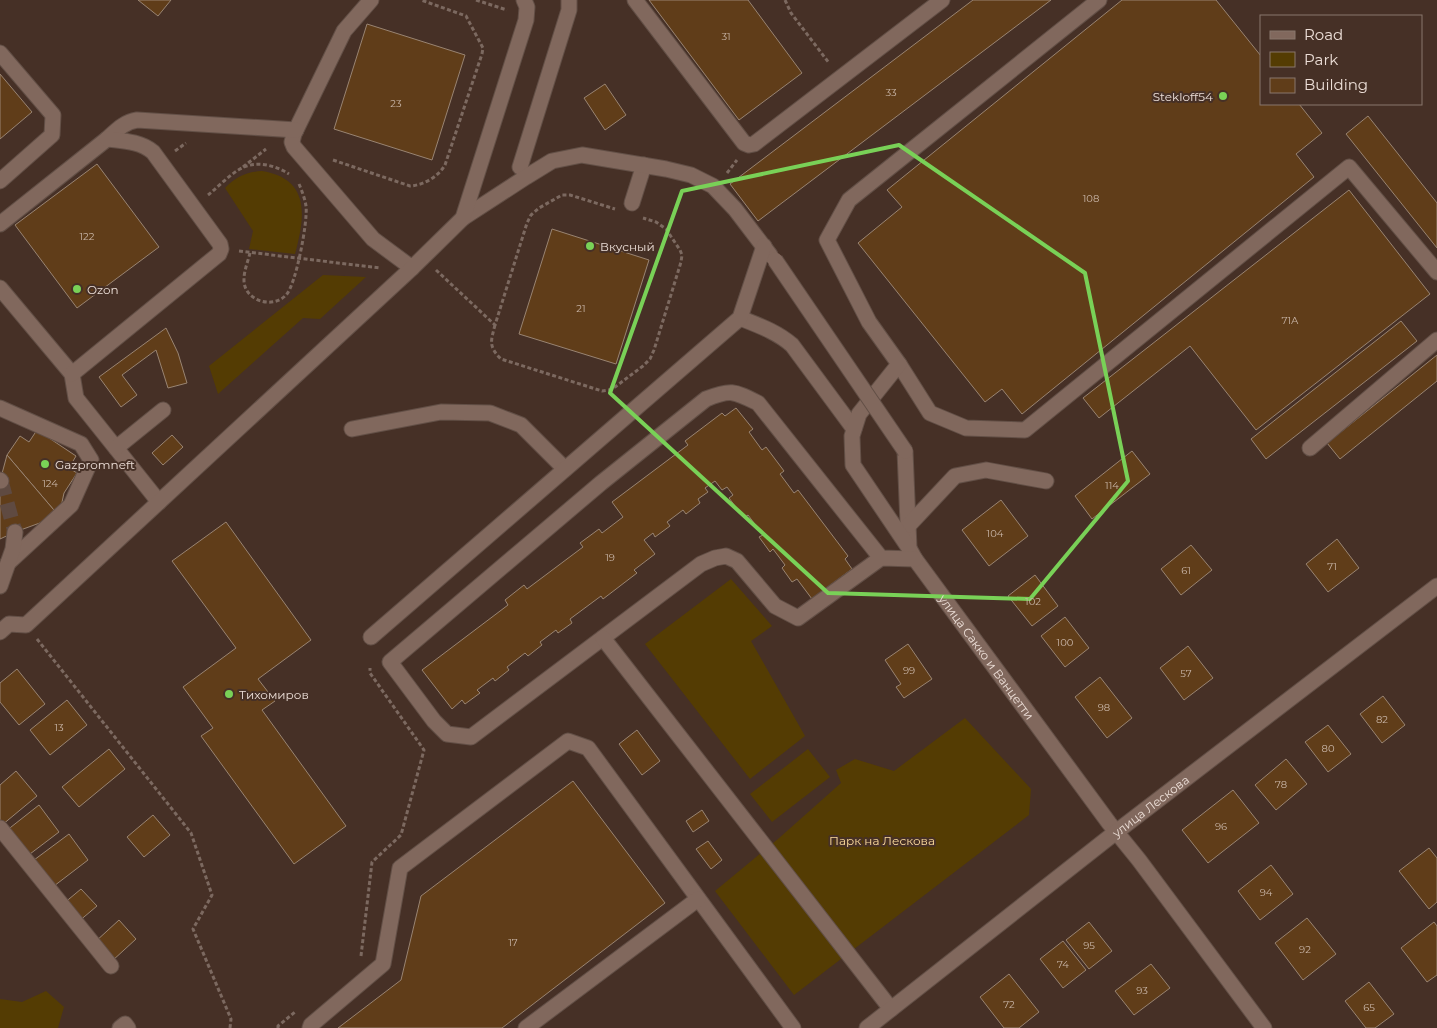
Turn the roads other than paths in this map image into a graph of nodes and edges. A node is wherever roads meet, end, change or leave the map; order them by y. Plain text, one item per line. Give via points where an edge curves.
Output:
1 (371, 0) edge
2 (524, 0) edge
3 (569, 0) edge
4 (635, 0) edge
5 (942, 0) edge
6 (1099, 0) edge
7 (0, 53) edge
8 (296, 130) junction
9 (107, 139) junction
10 (644, 165) junction
11 (520, 167) dead end
12 (0, 181) edge
13 (634, 210) road end
14 (463, 218) junction
15 (0, 224) edge
16 (764, 246) junction
17 (418, 263) junction
18 (1437, 272) edge
19 (0, 288) edge
20 (740, 318) junction
21 (1437, 340) edge
22 (900, 364) junction
23 (72, 374) junction
24 (0, 408) edge
25 (163, 410) dead end
26 (854, 429) junction
27 (352, 430) dead end
28 (116, 448) junction
29 (1310, 448) dead end
30 (565, 469) junction
31 (1046, 481) dead end
32 (159, 502) junction
33 (908, 525) junction
34 (15, 532) tunnel mouth
35 (912, 554) junction
36 (881, 558) junction
37 (8, 563) junction
38 (0, 586) edge
39 (1437, 586) edge
40 (0, 632) edge
41 (370, 637) road end
42 (603, 638) junction
43 (0, 828) edge
44 (1116, 832) junction
45 (698, 898) junction
46 (111, 966) dead end
47 (891, 1009) junction
48 (120, 1028) edge
49 (128, 1028) edge
50 (310, 1028) edge
51 (526, 1028) edge
52 (792, 1028) edge
53 (866, 1028) edge
54 (1264, 1028) edge

1 - 8 street via 344,30
2 - 14 street via 526,16
3 - 11 street via 569,10
4 - 5 street via 744,143 749,145
6 - 22 street via 849,200 826,240 869,322
7 - 12 street via 53,115 52,134
8 - 9 street via 137,120 124,124
8 - 17 street via 292,142 294,147 373,239
9 - 15 street
9 - 23 street via 139,144 153,152 221,249 219,254
10 - 13 street
10 - 14 street via 582,155 552,161
10 - 16 street via 691,175 714,186
14 - 17 street
16 - 20 street
16 - 33 street, bridge via 906,452
17 - 32 street
18 - 22 street via 1349,167 1025,430 966,428 930,413
19 - 23 street
20 - 26 street via 782,336
20 - 30 street
21 - 29 street
22 - 26 street via 859,414
23 - 28 street via 76,398
24 - 37 street via 81,444 91,460 71,505
25 - 28 street
26 - 35 street, улица Сакко и Ванцетти via 853,465
27 - 30 street via 441,412 490,413 521,426
28 - 32 street
30 - 41 street
31 - 33 street via 986,470 955,476
32 - 40 street via 26,625 9,624
33 - 35 street
34 - 37 street
35 - 36 street
35 - 44 street, улица Сакко и Ванцетти
36 - 42 street via 798,618 775,606 737,561 726,556 715,558 702,564
36 - 42 street via 758,403 738,392 721,393 706,400 601,482 390,662 447,734 471,737
37 - 38 street
39 - 44 street, улица Лескова
42 - 47 street
43 - 46 street
44 - 47 street, улица Лескова
44 - 54 street, улица Сакко и Ванцетти
45 - 50 street via 588,748 568,741 400,868 382,964
45 - 51 street
45 - 52 street
47 - 53 street, улица Лескова
48 - 49 street via 125,1024

